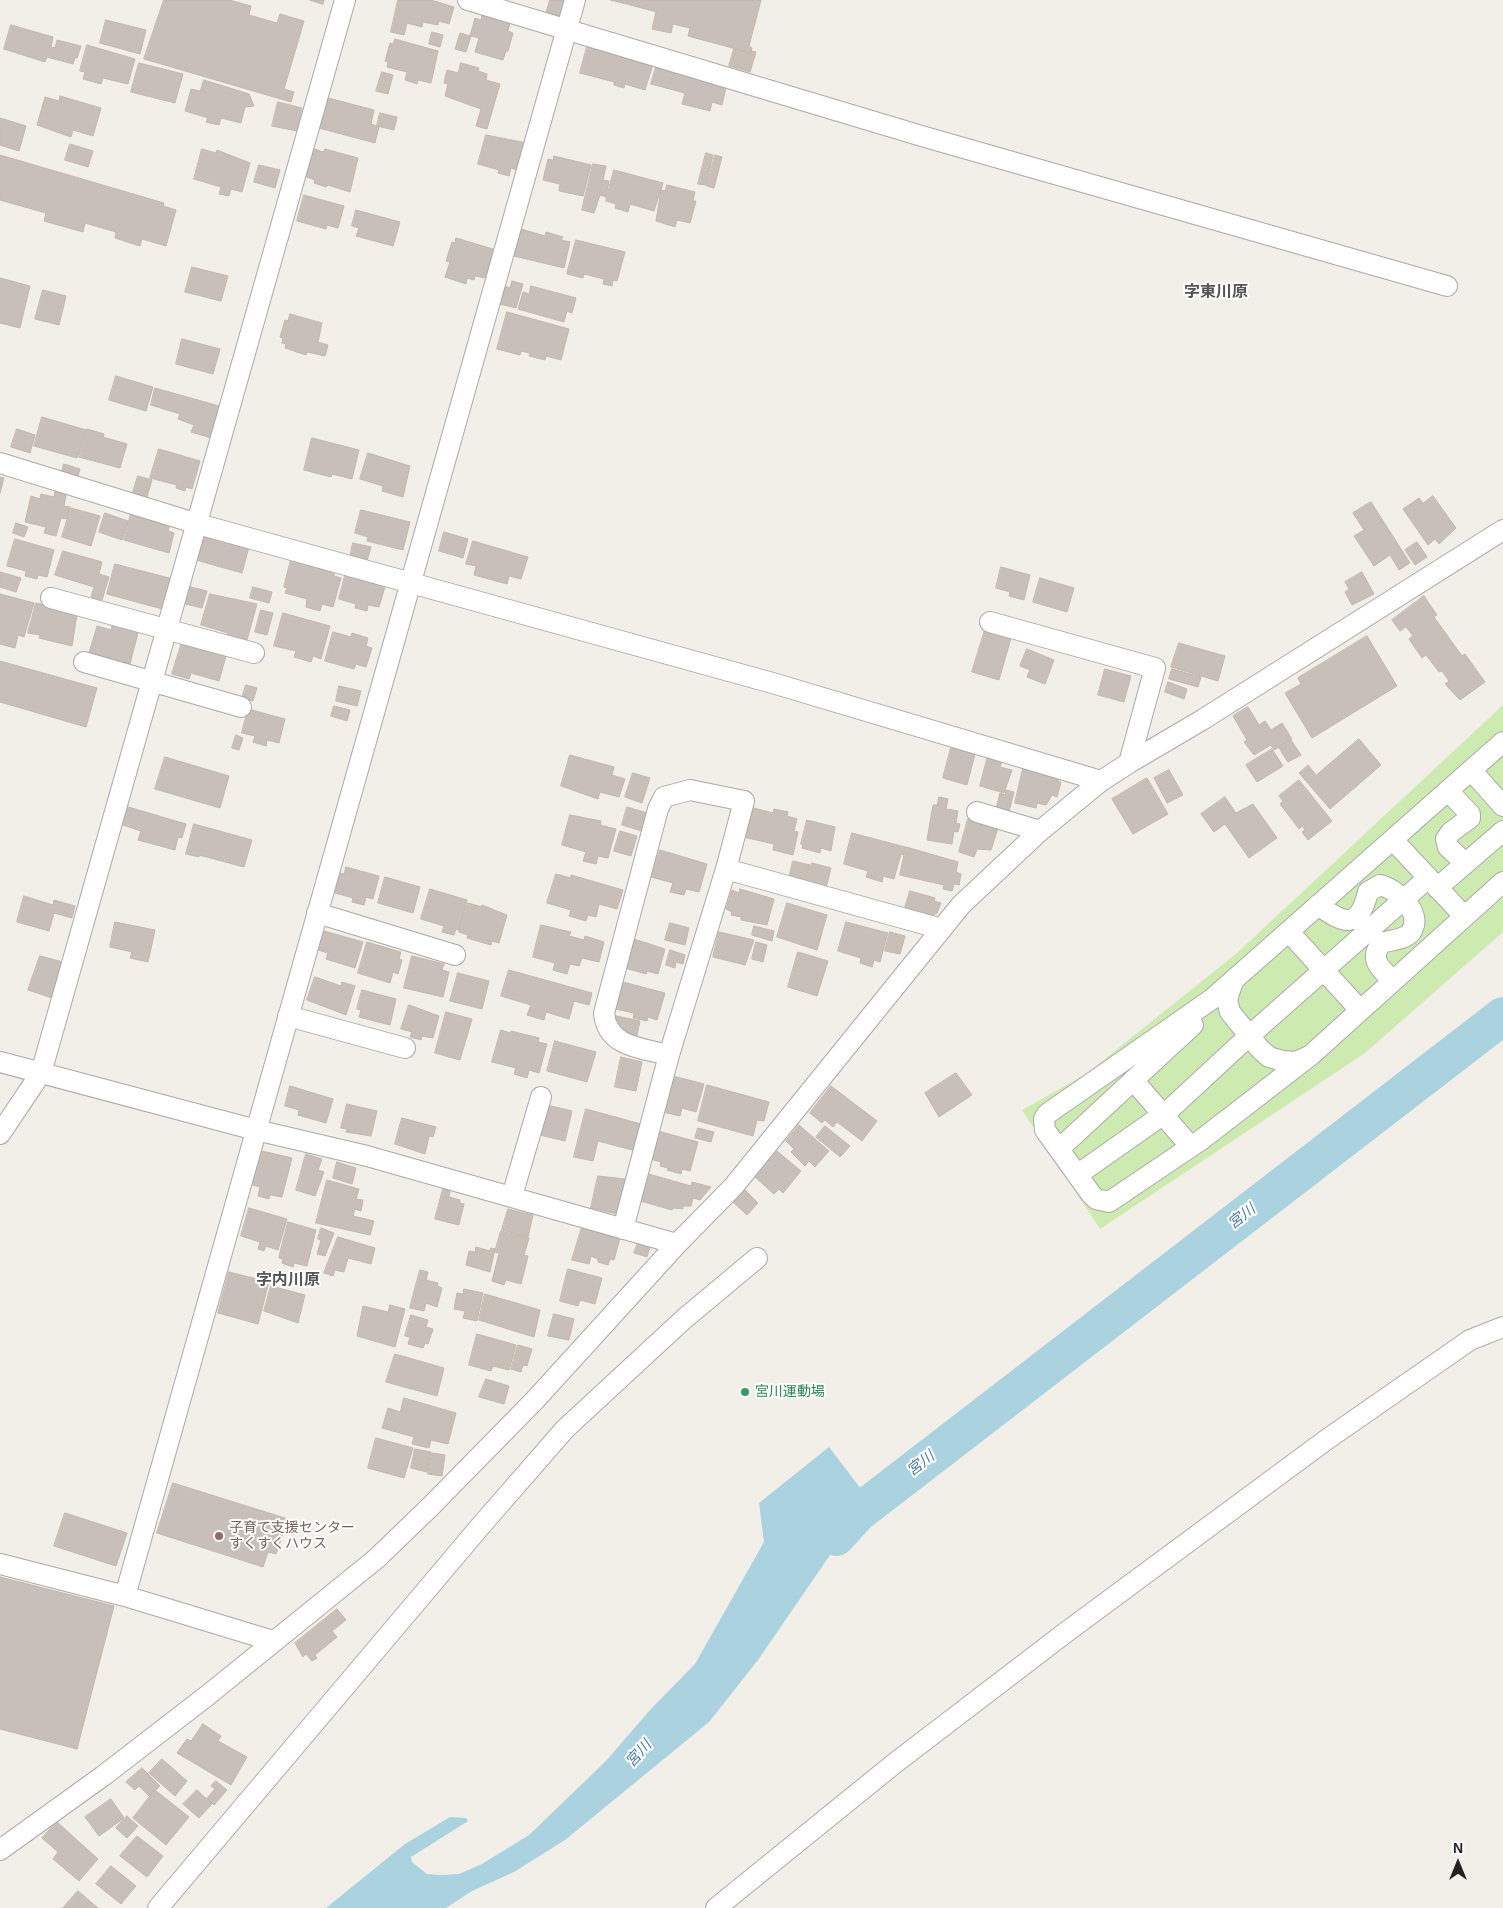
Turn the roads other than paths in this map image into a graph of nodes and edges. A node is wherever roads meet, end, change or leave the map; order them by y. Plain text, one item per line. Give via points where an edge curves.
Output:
1 (345, 0) edge
2 (468, 0) edge
3 (575, 0) edge
4 (567, 28) junction
5 (1447, 286) dead end
6 (0, 463) edge
7 (198, 524) junction
8 (1503, 530) edge
9 (410, 584) junction
10 (51, 598) dead end
11 (990, 622) dead end
12 (168, 630) junction
13 (254, 653) dead end
14 (84, 662) dead end
15 (153, 682) junction
16 (241, 707) dead end
17 (1503, 742) edge
18 (1129, 763) junction
19 (1471, 770) junction
20 (1101, 781) junction
21 (1448, 791) junction
22 (1503, 806) edge
23 (977, 812) dead end
24 (1040, 831) junction
25 (1503, 831) edge
26 (1393, 840) junction
27 (1465, 863) junction
28 (726, 869) junction
29 (1503, 882) edge
30 (1433, 883) junction
31 (1403, 900) junction
32 (1318, 905) junction
33 (317, 913) junction
34 (1464, 916) junction
35 (942, 929) junction
36 (1289, 932) junction
37 (455, 955) dead end
38 (1324, 971) junction
39 (1232, 981) junction
40 (1393, 981) junction
41 (1200, 1008) junction
42 (1360, 1010) junction
43 (288, 1016) junction
44 (1249, 1036) junction
45 (405, 1048) dead end
46 (669, 1055) junction
47 (1311, 1055) junction
48 (0, 1062) edge
49 (41, 1073) junction
50 (1133, 1080) junction
51 (541, 1097) dead end
52 (1162, 1115) junction
53 (256, 1130) junction
54 (0, 1134) edge
55 (1191, 1147) junction
56 (1059, 1149) junction
57 (1077, 1175) junction
58 (512, 1196) junction
59 (623, 1229) junction
60 (677, 1244) junction
61 (757, 1258) dead end
62 (1503, 1326) edge
63 (0, 1564) edge
64 (125, 1596) junction
65 (273, 1641) junction
66 (0, 1850) edge
67 (158, 1908) edge
68 (716, 1908) edge

1 - 7 street
2 - 4 street
3 - 4 street
4 - 5 street via 924,137
4 - 9 street
6 - 7 street
7 - 9 street
7 - 12 street
8 - 18 street
9 - 20 street via 776,684
9 - 33 street
10 - 12 street
11 - 18 street via 1155,668
12 - 13 street
12 - 15 street
14 - 15 street
15 - 16 street
15 - 49 street
17 - 19 street
18 - 20 street
19 - 21 street
19 - 22 street
20 - 24 street
21 - 26 street
21 - 27 street via 1470,814 1470,818 1446,839 1448,847
23 - 24 street
24 - 35 street via 962,905
25 - 27 street
26 - 30 street
26 - 32 street
27 - 30 street
28 - 35 street
28 - 46 street
28 - 46 street via 744,801 690,790 664,798 658,809 604,1013 608,1031 615,1038
29 - 34 street
30 - 31 street
30 - 34 street
31 - 32 street via 1391,888 1380,885 1368,892 1362,910 1355,918 1346,921
31 - 38 street
31 - 40 street via 1414,916 1410,934 1381,943 1374,957
32 - 36 street
33 - 37 street
33 - 43 street
34 - 40 street
35 - 60 street via 733,1187
36 - 38 street
36 - 39 street
38 - 42 street
38 - 44 street
39 - 41 street
39 - 44 street via 1227,1000 1230,1012
40 - 42 street
41 - 50 street via 1194,1024
41 - 56 street via 1047,1114 1045,1130
42 - 47 street
43 - 45 street
43 - 53 street
44 - 47 street via 1270,1057 1296,1062
44 - 52 street
46 - 59 street
47 - 55 street
48 - 49 street
49 - 53 street
49 - 54 street
50 - 52 street
50 - 56 street
51 - 58 street
52 - 55 street
52 - 57 street
53 - 58 street via 367,1156
53 - 64 street
55 - 57 street via 1109,1202 1096,1199
56 - 57 street
58 - 59 street
59 - 60 street
60 - 65 street via 535,1400 430,1507 376,1559
61 - 67 street via 684,1319 565,1429
62 - 68 street via 1470,1340 1326,1440 1065,1632
63 - 64 street
64 - 65 street
65 - 66 street via 103,1776

